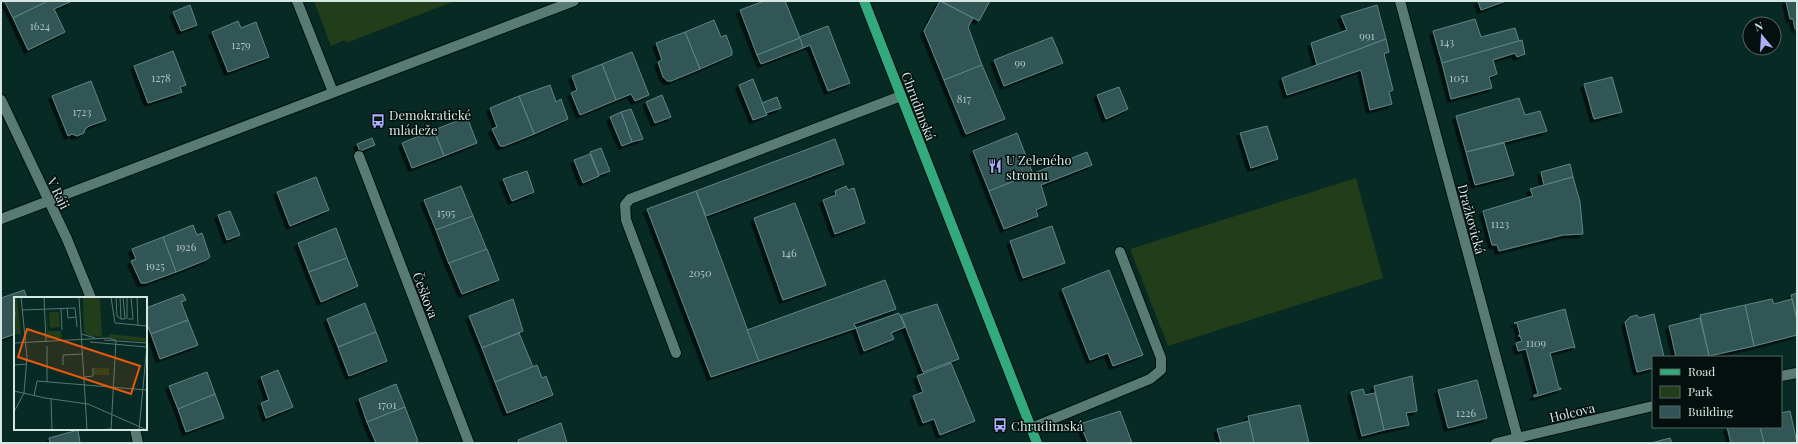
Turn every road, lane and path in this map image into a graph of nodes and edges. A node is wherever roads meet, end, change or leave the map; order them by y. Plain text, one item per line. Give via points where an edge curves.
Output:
1 (297, 1) edge
2 (574, 1) edge
3 (864, 1) edge
4 (1400, 1) edge
5 (333, 92) junction
6 (901, 96) junction
7 (1, 100) edge
8 (3, 111) edge
9 (359, 156) dead end
10 (49, 201) junction
11 (1, 219) edge
12 (1120, 252) dead end
13 (91, 297) edge
14 (676, 353) dead end
15 (1797, 373) edge
16 (1782, 376) edge
17 (1652, 406) edge
18 (1031, 428) junction
19 (135, 430) edge
20 (1518, 440) edge
21 (138, 443) edge
22 (469, 443) edge
23 (1037, 443) edge
24 (1496, 443) edge

1 - 5 street
2 - 5 street
3 - 6 main road, Chrudimská
4 - 20 street, Dražkovická
5 - 10 street
6 - 14 street via 630,199 625,205 626,220
6 - 18 main road, Chrudimská
7 - 8 street, V Ráji
8 - 10 street, V Ráji
9 - 22 street, Češkova
10 - 11 street
10 - 13 street, V Ráji
12 - 18 street via 1161,358 1161,370 1150,379
15 - 16 street
17 - 20 street, Holcova
18 - 23 main road, Chrudimská
19 - 21 street
20 - 24 street, Holcova

